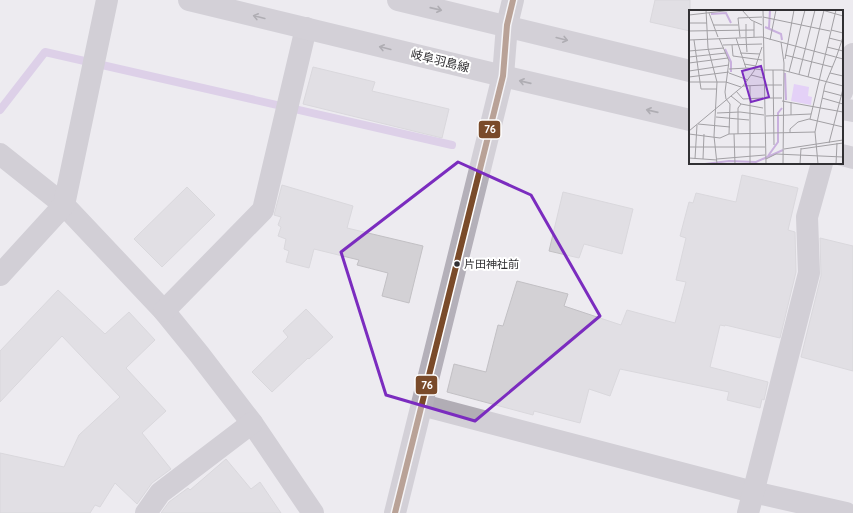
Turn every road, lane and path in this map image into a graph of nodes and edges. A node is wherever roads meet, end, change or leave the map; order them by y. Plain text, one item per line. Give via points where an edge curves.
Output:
1 (107, 0) edge
2 (190, 0) edge
3 (398, 0) edge
4 (513, 0) edge
5 (507, 26) junction
6 (306, 28) junction
7 (853, 54) edge
8 (689, 71) edge
9 (503, 76) junction
10 (843, 89) edge
11 (843, 109) edge
12 (853, 111) edge
13 (689, 120) edge
14 (0, 154) edge
15 (843, 155) edge
16 (853, 158) edge
17 (822, 164) edge
18 (64, 206) junction
19 (0, 275) edge
20 (164, 311) junction
21 (422, 405) junction
22 (252, 423) junction
23 (753, 492) junction
24 (146, 513) edge
25 (313, 513) edge
26 (395, 513) edge
27 (748, 513) edge
28 (846, 513) edge

1 - 18 street
6 -> 2 main road, 岐阜羽島線
3 -> 5 main road
4 - 5 street
5 -> 8 main road
5 - 9 main road
9 -> 6 main road, 岐阜羽島線
6 - 20 street via 263,210
7 - 10 street
13 -> 9 main road, 岐阜羽島線
9 - 21 main road
11 - 12 main road
14 - 18 street
15 - 16 main road
17 - 23 street via 807,217 809,273
18 - 19 street
18 - 20 street
20 - 22 street
21 - 23 street
21 - 26 main road
22 - 24 street via 160,493
22 - 25 street
23 - 27 street
23 - 28 street

